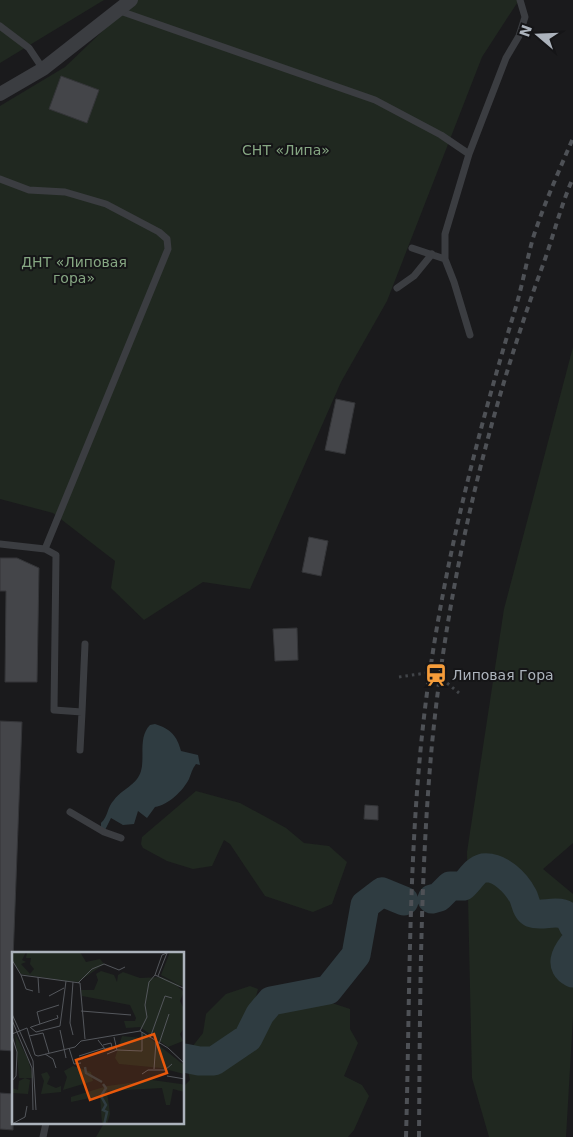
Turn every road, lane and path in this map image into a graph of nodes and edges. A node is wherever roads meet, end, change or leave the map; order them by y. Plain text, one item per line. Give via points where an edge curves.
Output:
1 (131, 0) edge
2 (520, 0) edge
3 (120, 11) junction
4 (0, 26) edge
5 (43, 69) junction
6 (0, 94) edge
7 (469, 154) junction
8 (0, 179) edge
9 (412, 248) dead end
10 (432, 254) junction
11 (445, 259) junction
12 (397, 288) dead end
13 (470, 335) dead end
14 (0, 544) edge
15 (45, 549) junction
16 (85, 644) dead end
17 (399, 677) dead end
18 (459, 693) dead end
19 (82, 712) junction
20 (80, 750) dead end
21 (70, 812) dead end
22 (121, 838) dead end
23 (46, 1124) edge
24 (43, 1137) edge

1 - 3 street
2 - 7 lane via 525,17 519,36 506,58
3 - 5 street
3 - 7 lane via 375,100 441,135
4 - 5 lane via 29,48
5 - 6 street
7 - 11 lane via 445,234
8 - 15 lane via 29,190 65,192 106,204 159,232 168,244 165,261
9 - 10 lane
10 - 11 lane
10 - 12 lane via 414,276
11 - 13 lane
14 - 15 lane
15 - 19 lane via 52,551 57,562 54,710
16 - 19 lane
17 - 18 path via 426,673 430,677 441,678
19 - 20 lane
21 - 22 lane
23 - 24 lane

